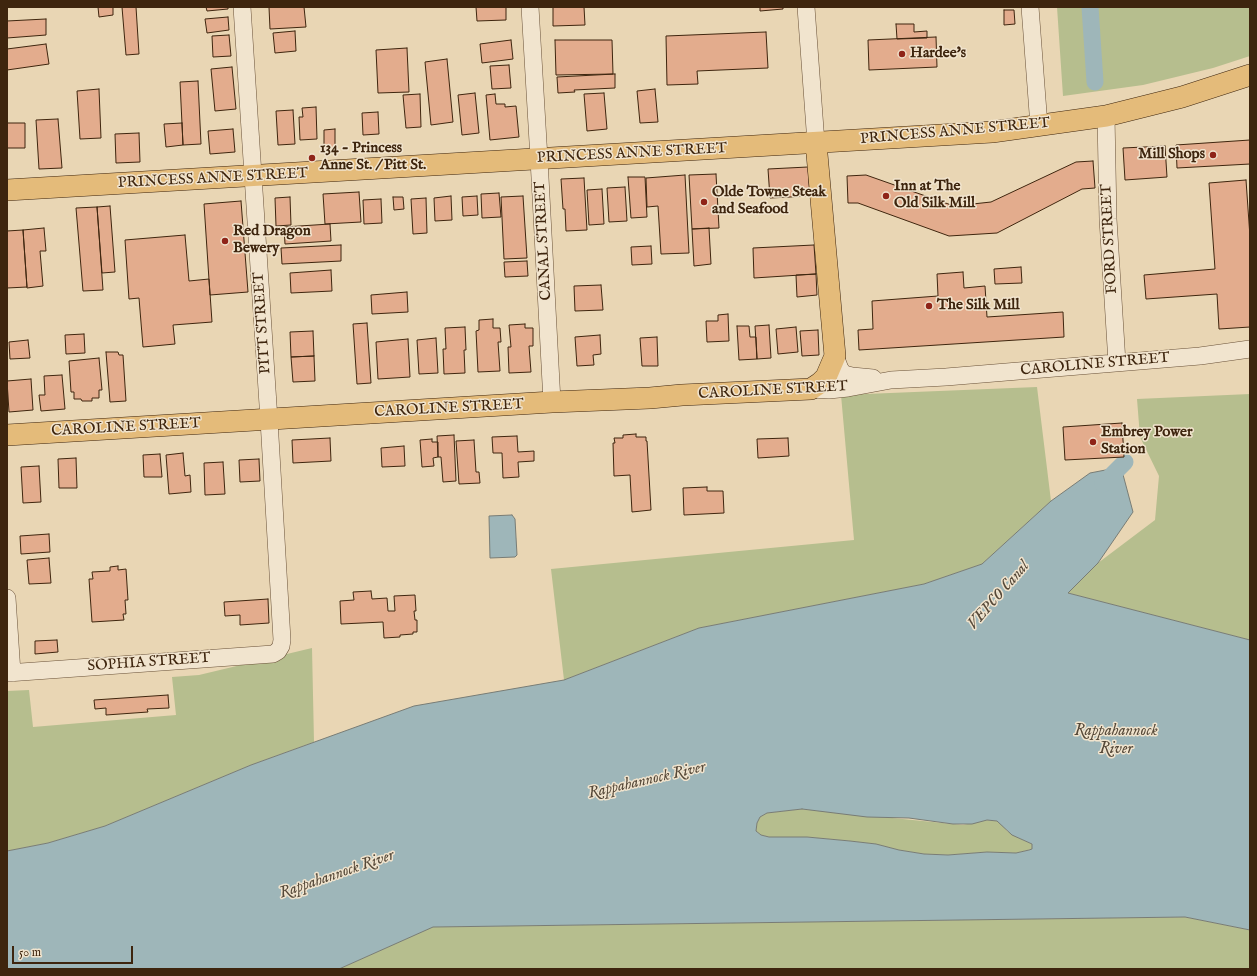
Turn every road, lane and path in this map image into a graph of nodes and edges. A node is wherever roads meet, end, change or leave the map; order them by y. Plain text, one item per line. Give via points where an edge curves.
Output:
1 (242, 7) edge
2 (530, 7) edge
3 (806, 7) edge
4 (1030, 7) edge
5 (1250, 75) edge
6 (1106, 116) junction
7 (1039, 126) junction
8 (855, 140) junction
9 (816, 143) junction
10 (540, 159) junction
11 (253, 176) junction
12 (7, 190) edge
13 (821, 201) junction
14 (1250, 349) edge
15 (835, 356) junction
16 (1117, 363) junction
17 (891, 380) junction
18 (811, 389) junction
19 (552, 402) junction
20 (269, 420) junction
21 (7, 435) edge
22 (7, 598) edge
23 (282, 640) joint
24 (9, 673) edge

1 - 11 street, PITT STREET
2 - 10 street, CANAL STREET
3 - 9 street
4 - 7 street
5 - 6 main road, PRINCESS ANNE STREET via 1182,97
6 - 7 main road, PRINCESS ANNE STREET
6 - 16 street, FORD STREET via 1108,219
7 - 8 main road, PRINCESS ANNE STREET via 992,132
8 - 9 main road, PRINCESS ANNE STREET
8 - 13 main road via 839,148 831,156
9 - 10 main road, PRINCESS ANNE STREET
9 - 13 main road
10 - 11 main road, PRINCESS ANNE STREET
10 - 19 street, CANAL STREET
11 - 12 main road, PRINCESS ANNE STREET
11 - 20 street, PITT STREET
13 - 15 main road
14 - 16 street, CAROLINE STREET
15 - 17 street, CAROLINE STREET via 844,374
15 - 18 main road via 823,381
16 - 17 street, CAROLINE STREET
17 - 18 street, CAROLINE STREET via 848,388
18 - 19 main road, CAROLINE STREET
19 - 20 main road, CAROLINE STREET
20 - 21 main road, CAROLINE STREET
20 - 23 street, PITT STREET
22 - 24 street
23 - 24 street, SOPHIA STREET via 278,651 273,654

